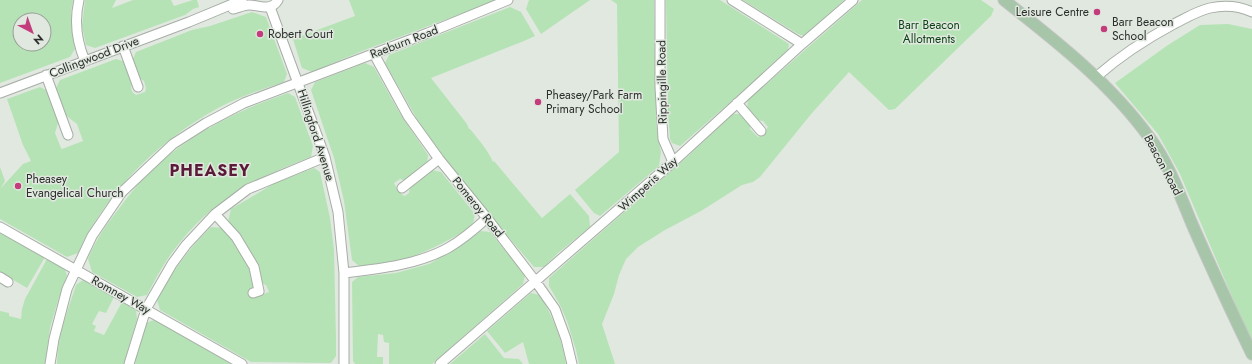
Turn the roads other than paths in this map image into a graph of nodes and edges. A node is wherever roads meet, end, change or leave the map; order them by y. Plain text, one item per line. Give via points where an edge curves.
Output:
1 (79, 0) edge
2 (242, 0) edge
3 (254, 0) edge
4 (278, 0) edge
5 (508, 0) edge
6 (660, 0) edge
7 (732, 0) edge
8 (854, 0) edge
9 (1004, 0) edge
10 (266, 7) junction
11 (1252, 12) edge
12 (189, 22) junction
13 (802, 44) junction
14 (123, 46) junction
15 (374, 54) junction
16 (85, 61) junction
17 (46, 75) junction
18 (1096, 77) junction
19 (298, 83) junction
20 (138, 86) dead end
21 (0, 93) edge
22 (737, 103) junction
23 (761, 131) dead end
24 (68, 135) dead end
25 (325, 157) junction
26 (439, 159) junction
27 (673, 162) junction
28 (402, 188) dead end
29 (215, 214) junction
30 (487, 218) junction
31 (0, 227) edge
32 (76, 270) junction
33 (344, 273) junction
34 (536, 282) junction
35 (259, 292) dead end
36 (146, 309) junction
37 (1252, 354) edge
38 (50, 364) edge
39 (129, 364) edge
40 (242, 364) edge
41 (344, 364) edge
42 (440, 364) edge
43 (572, 364) edge

1 - 16 street via 76,28
2 - 12 street, Collingwood Drive
3 - 10 street
4 - 10 street
5 - 15 street, Raeburn Road
6 - 27 street, Rippingille Road via 663,139
7 - 13 street
8 - 13 street, Wimperis Way
9 - 18 main road, Beacon Road
10 - 12 street, Collingwood Drive via 248,5
10 - 19 street, Hillingford Avenue
11 - 18 street via 1231,6 1211,8 1194,14 1120,57
12 - 14 street, Collingwood Drive
13 - 22 street, Wimperis Way
14 - 16 street, Collingwood Drive
14 - 20 street
15 - 19 street, Raeburn Road
15 - 26 street, Pomeroy Road via 408,116
16 - 17 street, Collingwood Drive
17 - 21 street, Collingwood Drive
17 - 24 street
18 - 37 main road, Beacon Road via 1146,132 1164,161
19 - 25 street, Hillingford Avenue
19 - 32 street, Raeburn Road via 244,102 173,144 122,192 92,236
22 - 23 street
22 - 27 street, Wimperis Way
25 - 29 street via 248,189
25 - 33 street, Hillingford Avenue via 338,212
26 - 28 street
26 - 30 street, Pomeroy Road
27 - 34 street, Wimperis Way
29 - 35 street via 236,237 254,268
29 - 36 street via 172,264
30 - 33 street via 447,248 414,261 374,270
30 - 34 street, Pomeroy Road
31 - 32 street, Romney Way
32 - 36 street, Romney Way
32 - 38 street, Raeburn Road via 60,314
33 - 41 street, Hillingford Avenue
34 - 42 street, Wimperis Way
34 - 43 street, Pomeroy Road via 555,309
36 - 39 street
36 - 40 street, Romney Way

